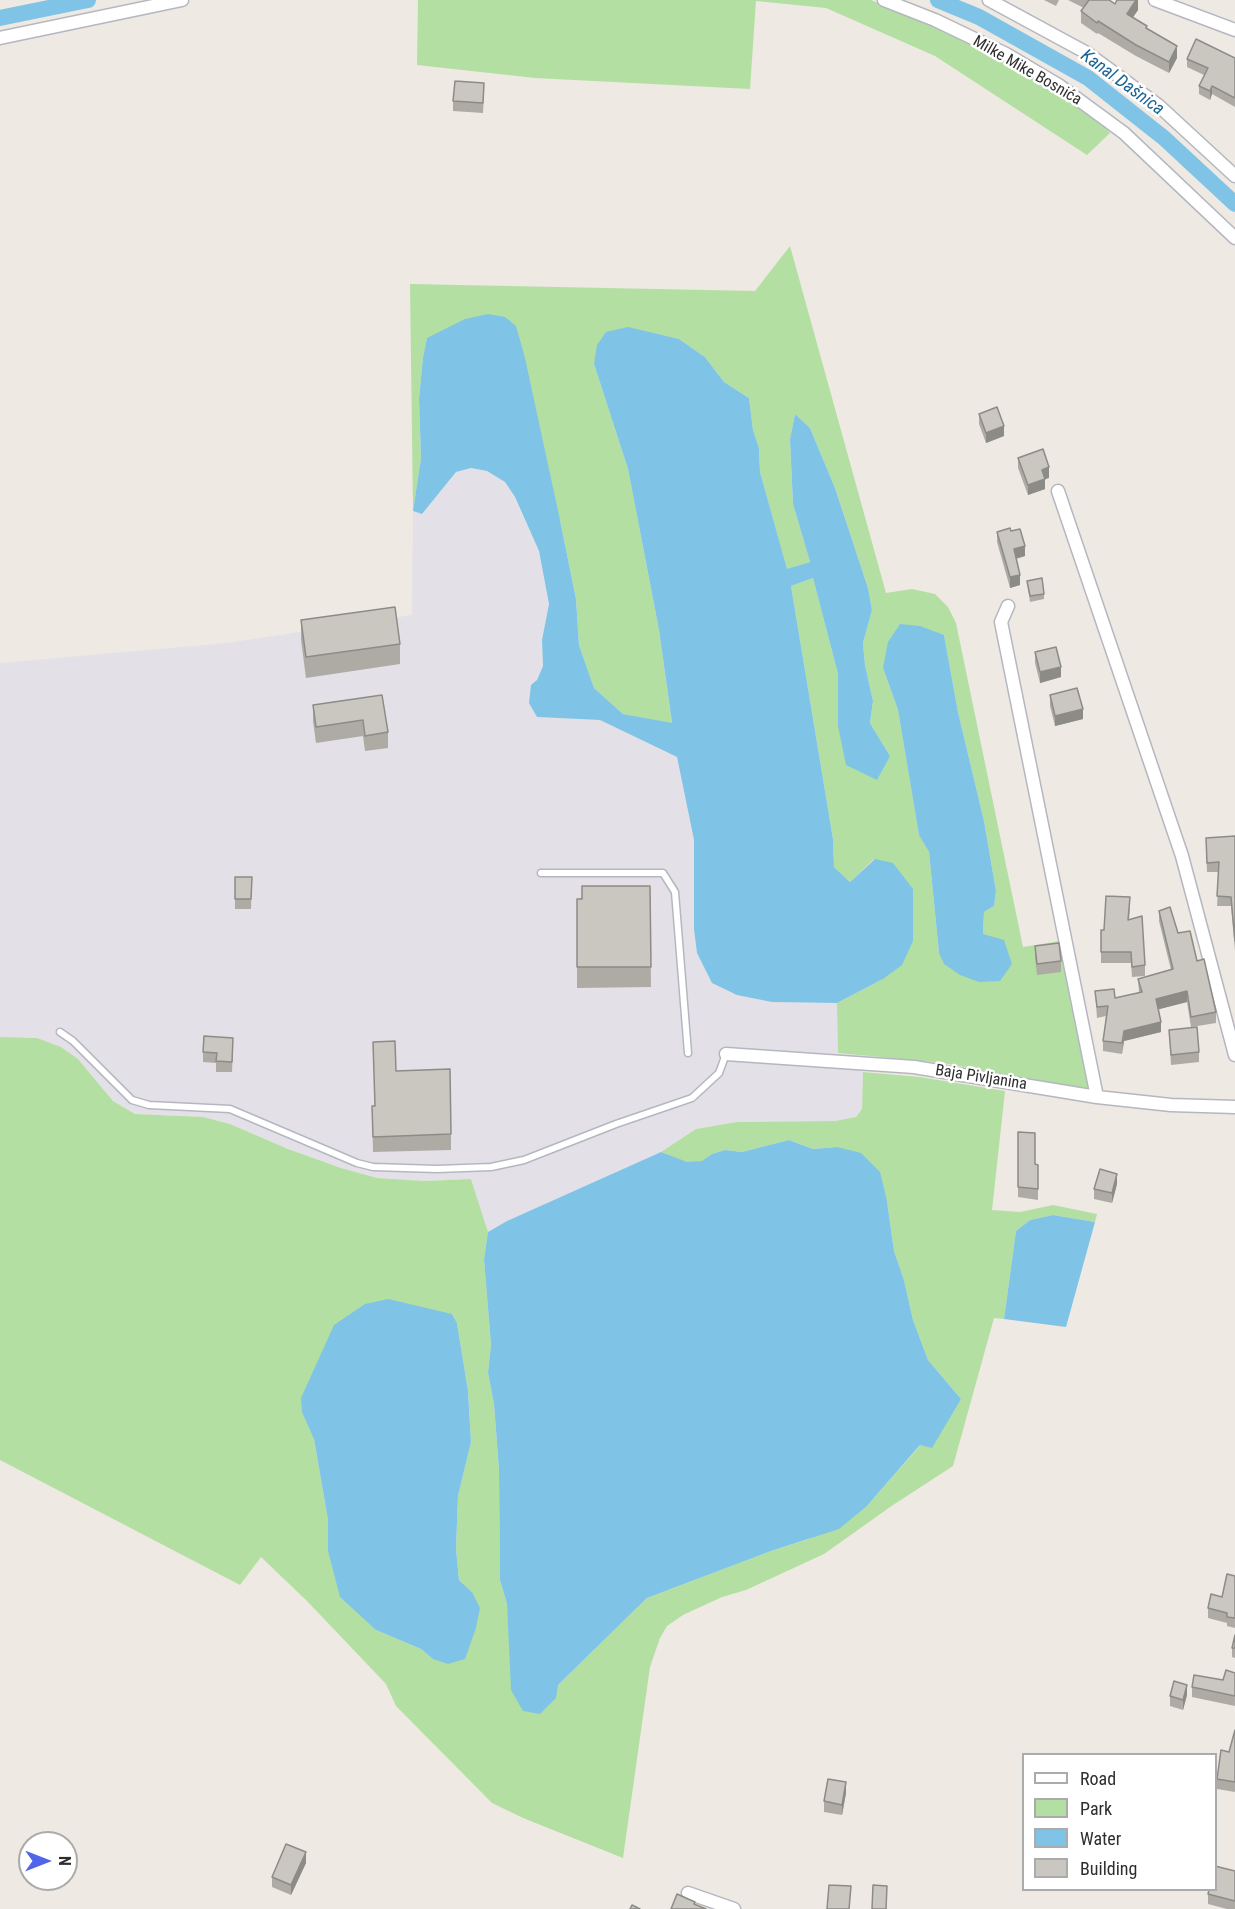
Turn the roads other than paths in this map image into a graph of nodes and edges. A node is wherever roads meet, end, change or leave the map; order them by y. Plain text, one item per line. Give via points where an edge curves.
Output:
1 (182, 0) edge
2 (884, 0) edge
3 (989, 0) edge
4 (1155, 0) edge
5 (1235, 30) edge
6 (0, 39) edge
7 (1235, 176) edge
8 (1235, 238) edge
9 (1058, 491) dead end
10 (1008, 606) dead end
11 (541, 873) dead end
12 (60, 1032) dead end
13 (688, 1053) dead end
14 (726, 1054) joint
15 (1235, 1055) edge
16 (1097, 1097) junction
17 (1235, 1107) edge
18 (688, 1893) dead end
19 (734, 1909) edge

1 - 6 street
2 - 8 street, Milke Mike Bosnića via 1006,54 1060,86 1124,134
3 - 7 street via 1087,53 1158,105
4 - 5 street
9 - 15 street via 1182,856
10 - 16 street via 1001,622
11 - 13 lane via 663,873 675,892
12 - 14 lane via 132,1100 149,1105 231,1109 373,1167 491,1167 524,1160 692,1098 719,1073
14 - 16 street, Baja Pivljanina via 915,1067
16 - 17 street, Baja Pivljanina
18 - 19 street

